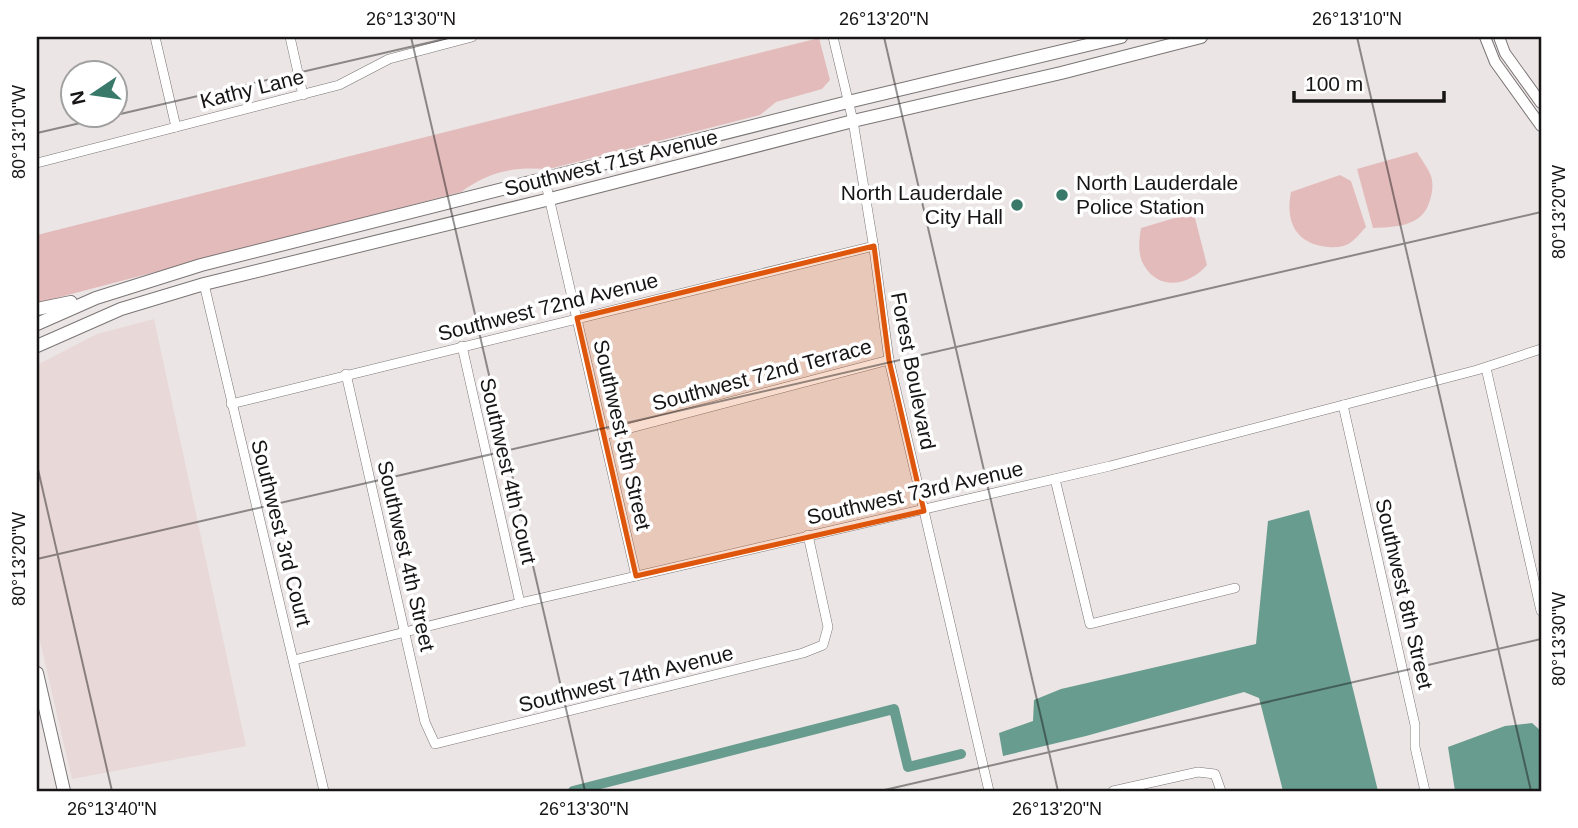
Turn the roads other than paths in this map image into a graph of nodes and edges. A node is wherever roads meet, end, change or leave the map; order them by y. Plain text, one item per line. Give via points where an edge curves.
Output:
1 (155, 37) edge
2 (290, 37) edge
3 (472, 37) edge
4 (833, 37) edge
5 (1121, 37) edge
6 (1201, 37) edge
7 (1485, 37) edge
8 (1499, 37) edge
9 (303, 95) junction
10 (848, 102) junction
11 (1541, 103) edge
12 (853, 121) junction
13 (176, 127) junction
14 (1541, 127) edge
15 (37, 163) edge
16 (545, 180) junction
17 (550, 199) junction
18 (874, 246) junction
19 (148, 280) junction
20 (204, 284) junction
21 (96, 298) junction
22 (131, 306) junction
23 (37, 309) edge
24 (577, 318) junction
25 (37, 324) edge
26 (37, 346) edge
27 (462, 346) junction
28 (1541, 349) edge
29 (889, 360) junction
30 (1486, 368) junction
31 (346, 374) junction
32 (231, 404) junction
33 (1343, 405) junction
34 (604, 435) junction
35 (1055, 479) junction
36 (924, 511) junction
37 (808, 535) junction
38 (636, 576) junction
39 (1235, 588) dead end
40 (520, 603) junction
41 (1541, 611) edge
42 (405, 632) junction
43 (294, 660) junction
44 (37, 673) edge
45 (435, 744) joint
46 (64, 791) edge
47 (324, 791) edge
48 (989, 791) edge
49 (1113, 791) edge
50 (1222, 791) edge
51 (1424, 791) edge

1 - 13 street
2 - 9 street
3 - 9 street, Kathy Lane via 389,59 339,85
4 - 10 street, Forest Boulevard
5 - 10 main road, Southwest 71st Avenue
6 - 12 main road, Southwest 71st Avenue
7 - 14 street via 1495,62
8 - 11 street
9 - 13 street, Kathy Lane
10 - 12 street, Forest Boulevard
10 - 16 main road, Southwest 71st Avenue
12 - 17 main road, Southwest 71st Avenue
12 - 18 street, Forest Boulevard
13 - 15 street, Kathy Lane
16 - 17 street, Southwest 5th Street
16 - 19 main road, Southwest 71st Avenue
17 - 20 main road, Southwest 71st Avenue
17 - 24 street, Southwest 5th Street
18 - 24 street, Southwest 72nd Avenue
18 - 29 street, Forest Boulevard
19 - 21 main road, Southwest 71st Avenue
19 - 22 main road via 136,290
20 - 22 main road, Southwest 71st Avenue
20 - 32 street, Southwest 3rd Court
21 - 23 main road
21 - 25 main road, Southwest 71st Avenue
22 - 26 main road, Southwest 71st Avenue
24 - 27 street, Southwest 72nd Avenue
24 - 34 street, Southwest 5th Street
27 - 31 street, Southwest 72nd Avenue
27 - 40 street, Southwest 4th Court
28 - 30 street, Southwest 73rd Avenue
29 - 34 street, Southwest 72nd Terrace
29 - 36 street, Forest Boulevard
30 - 33 street, Southwest 73rd Avenue
30 - 41 street
31 - 32 street, Southwest 72nd Avenue
31 - 42 street, Southwest 4th Street
32 - 43 street, Southwest 3rd Court
33 - 35 street, Southwest 73rd Avenue
33 - 51 street, Southwest 8th Street via 1415,725
34 - 38 street, Southwest 5th Street
35 - 36 street, Southwest 73rd Avenue
35 - 39 street via 1090,624
36 - 37 street, Southwest 73rd Avenue
36 - 48 street, Forest Boulevard
37 - 38 street, Southwest 73rd Avenue
37 - 45 street, Southwest 74th Avenue via 828,627 823,645
38 - 40 street, Southwest 73rd Avenue
40 - 42 street, Southwest 73rd Avenue
42 - 43 street, Southwest 73rd Avenue
42 - 45 street, Southwest 4th Street via 425,722
43 - 47 street, Southwest 3rd Court
44 - 46 main road
49 - 50 street via 1198,772 1215,774

